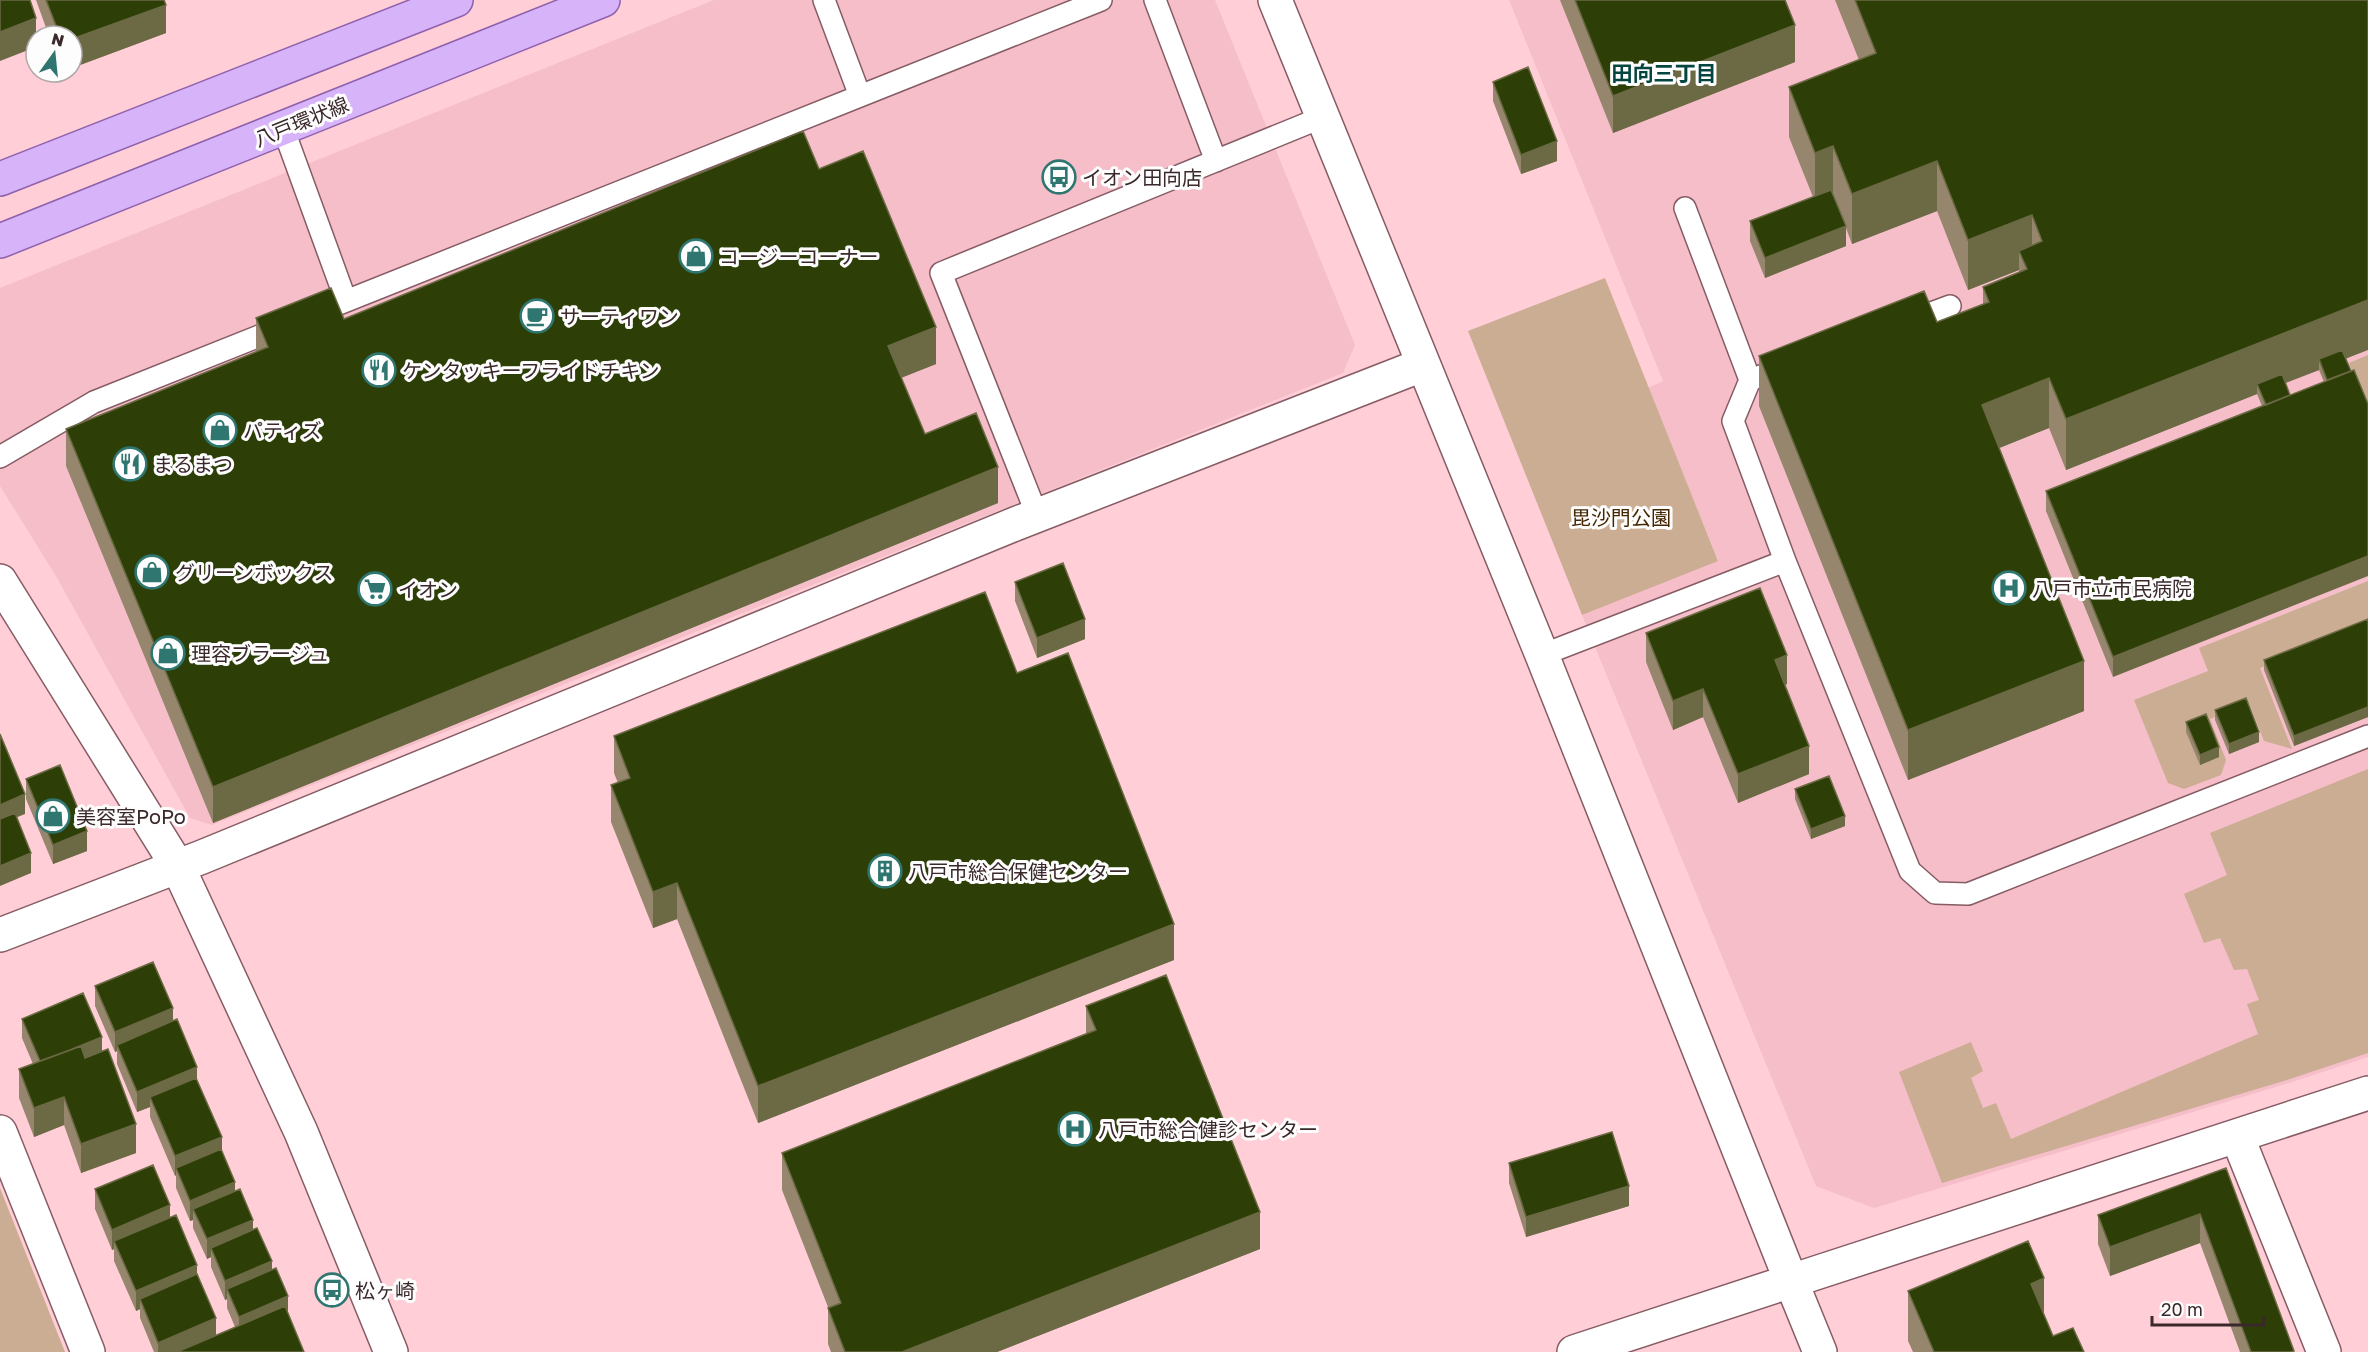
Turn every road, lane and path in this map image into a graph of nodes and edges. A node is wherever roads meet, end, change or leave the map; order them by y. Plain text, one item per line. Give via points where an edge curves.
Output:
1 (456, 0) edge
2 (603, 0) edge
3 (824, 0) edge
4 (1101, 0) edge
5 (1155, 0) edge
6 (1275, 0) edge
7 (860, 96) junction
8 (1323, 117) junction
9 (283, 128) junction
10 (1216, 161) junction
11 (0, 179) edge
12 (1685, 208) dead end
13 (0, 242) edge
14 (346, 301) junction
15 (1950, 306) dead end
16 (1884, 330) edge
17 (1806, 359) edge
18 (1422, 365) junction
19 (1750, 380) junction
20 (0, 457) edge
21 (1037, 515) junction
22 (1785, 561) junction
23 (0, 581) edge
24 (1542, 655) junction
25 (2368, 736) edge
26 (178, 867) junction
27 (0, 935) edge
28 (2368, 1093) edge
29 (0, 1132) edge
30 (2237, 1136) junction
31 (1791, 1281) junction
32 (88, 1352) edge
33 (391, 1352) edge
34 (1574, 1352) edge
35 (1820, 1352) edge
36 (2324, 1352) edge

1 - 11 main road
2 - 9 main road, 八戸環状線
3 - 7 lane
4 - 7 lane
5 - 10 lane
6 - 8 street
7 - 14 lane
8 - 10 lane
8 - 18 street
9 - 13 main road, 八戸環状線
9 - 14 lane
10 - 21 lane via 941,273
12 - 19 lane
14 - 20 lane via 94,402
15 - 16 lane
17 - 19 lane
18 - 21 street
18 - 24 street
19 - 22 lane via 1733,421
21 - 26 street
22 - 24 lane
22 - 25 lane via 1910,871 1935,893 1968,894
23 - 26 street
24 - 31 street
26 - 27 street
26 - 33 street via 301,1132
28 - 30 street
29 - 32 street
30 - 31 street
30 - 36 street
31 - 34 street
31 - 35 street

